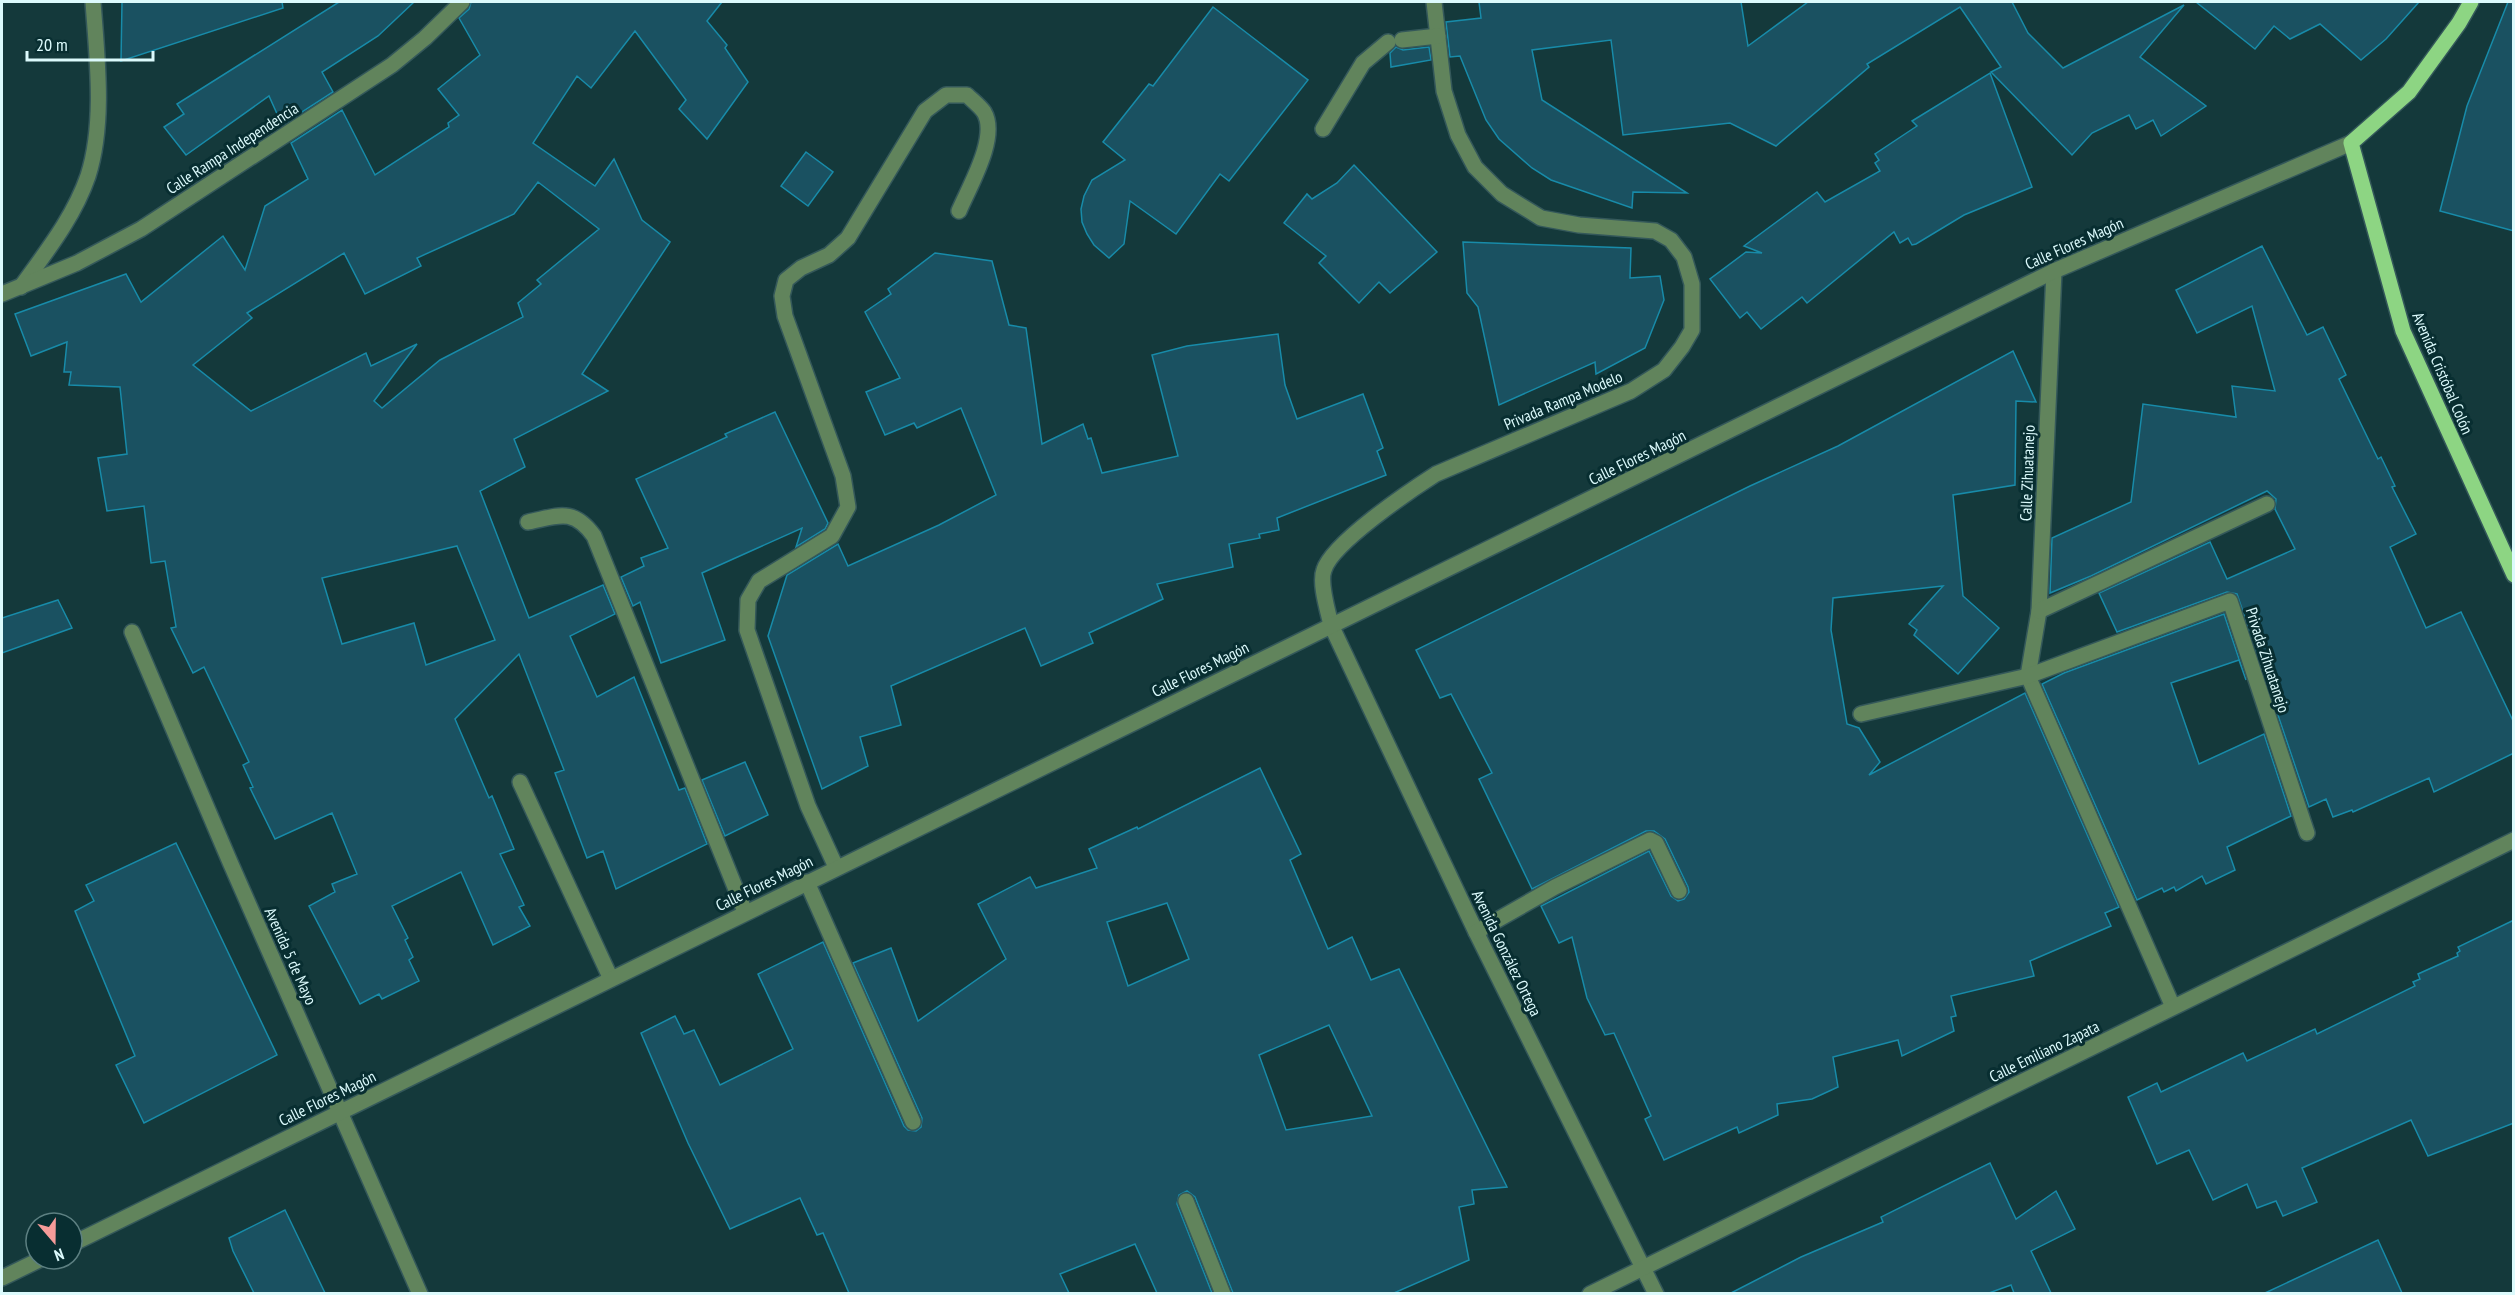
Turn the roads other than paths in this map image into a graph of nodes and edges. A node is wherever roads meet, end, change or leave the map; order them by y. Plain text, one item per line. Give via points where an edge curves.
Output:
1 (93, 2) edge
2 (462, 2) edge
3 (1434, 2) edge
4 (2471, 2) edge
5 (1438, 36) junction
6 (1323, 129) dead end
7 (2351, 143) junction
8 (959, 211) dead end
9 (2054, 271) junction
10 (21, 287) junction
11 (2, 294) edge
12 (2267, 504) dead end
13 (528, 522) dead end
14 (2514, 575) edge
15 (2039, 611) junction
16 (1330, 625) junction
17 (132, 632) dead end
18 (2028, 676) junction
19 (1862, 714) dead end
20 (520, 782) dead end
21 (2307, 833) dead end
22 (2514, 840) edge
23 (836, 867) junction
24 (807, 882) junction
25 (1679, 891) dead end
26 (746, 912) junction
27 (1476, 932) junction
28 (611, 978) junction
29 (2173, 1007) junction
30 (341, 1111) junction
31 (913, 1122) dead end
32 (1186, 1201) dead end
33 (84, 1238) edge
34 (24, 1267) edge
35 (1643, 1268) junction
36 (2, 1278) edge
37 (420, 1293) edge
38 (1223, 1293) edge
39 (1590, 1293) edge
40 (1656, 1293) edge

1 - 10 street via 97,125 88,176 66,223
2 - 10 street, Calle Rampa Independencia via 392,65 141,229
3 - 5 street, Privada Rampa Modelo
4 - 7 main road via 2409,92
5 - 6 street via 1395,41 1363,63
5 - 16 street, Privada Rampa Modelo via 1444,91 1458,135 1475,167 1502,194 1541,218 1655,231 1671,240 1684,257 1692,284 1692,330 1664,370 1631,391 1436,474 1337,548 1323,570
7 - 9 street, Calle Flores Magón
7 - 14 main road, Avenida Cristóbal Colón via 2403,332
8 - 23 street via 985,150 989,130 984,112 967,95 946,95 925,111 848,238 829,255 786,280 782,296 785,316 843,476 848,507 832,536 759,580 748,600 747,630 808,806
9 - 15 street, Calle Zihuatanejo
9 - 16 street, Calle Flores Magón
10 - 11 street, Calle Rampa Independencia
12 - 15 street
13 - 26 street via 566,514 584,522 594,536
15 - 18 street, Calle Zihuatanejo
16 - 23 street, Calle Flores Magón
16 - 27 street, Avenida González Ortega
17 - 30 street, Avenida 5 de Mayo
18 - 19 street
18 - 21 street, Privada Zihuatanejo via 2230,601
18 - 29 street
20 - 28 street
22 - 29 street, Calle Emiliano Zapata
23 - 24 street, Calle Flores Magón
24 - 26 street, Calle Flores Magón
24 - 31 street
25 - 27 street via 1656,843 1650,840
26 - 28 street, Calle Flores Magón
27 - 35 street, Avenida González Ortega
28 - 30 street, Calle Flores Magón
29 - 35 street, Calle Emiliano Zapata
30 - 33 street, Calle Flores Magón
30 - 37 street, Avenida 5 de Mayo
32 - 38 street
34 - 36 street
35 - 39 street, Calle Emiliano Zapata
35 - 40 street, Avenida González Ortega

